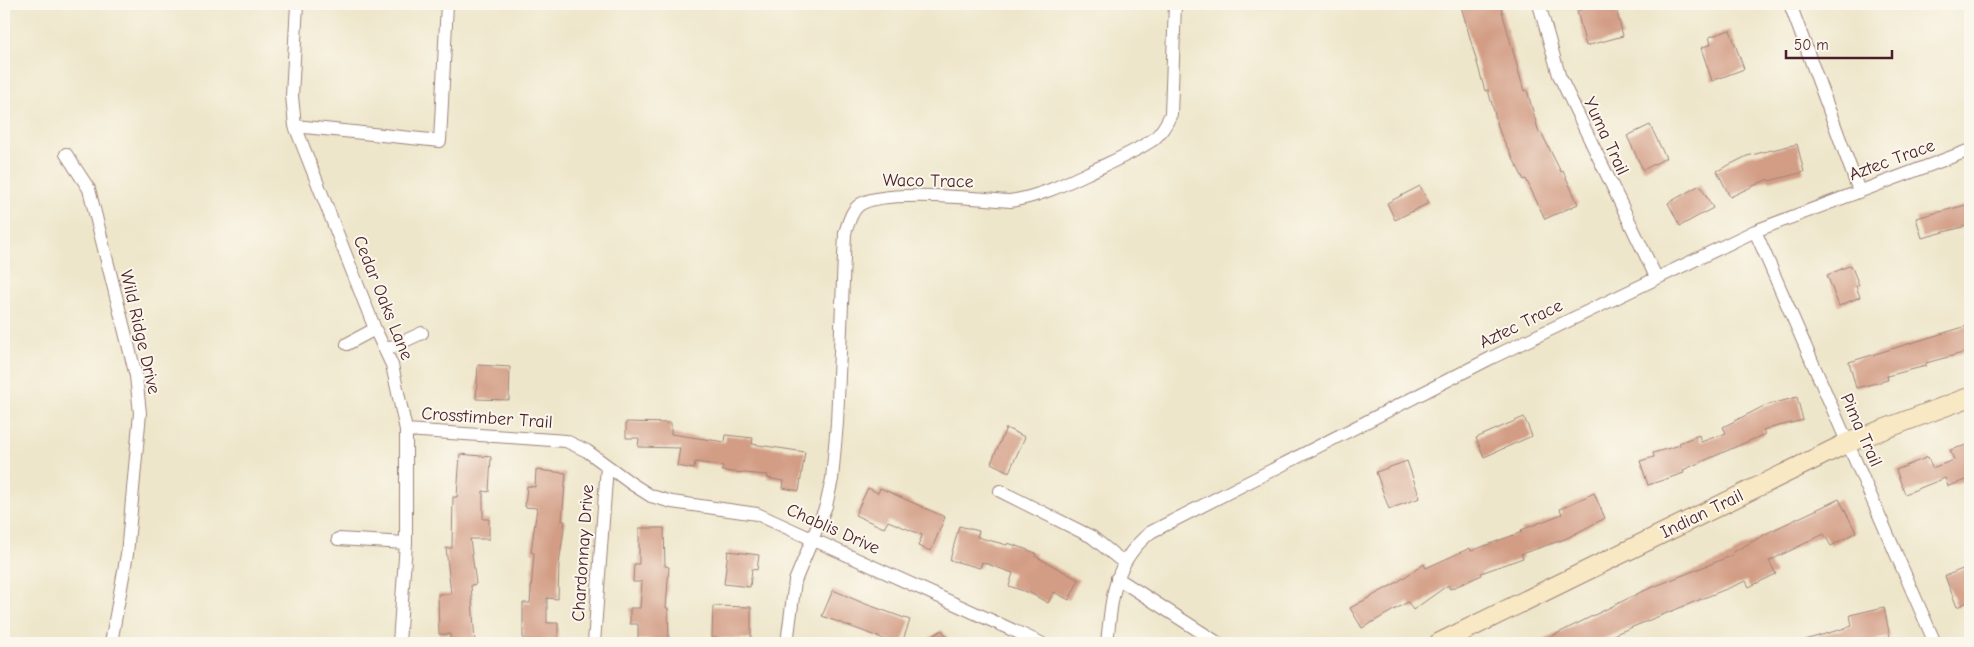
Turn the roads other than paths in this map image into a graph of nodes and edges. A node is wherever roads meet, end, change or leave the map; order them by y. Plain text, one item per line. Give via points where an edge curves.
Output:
1 (297, 4) edge
2 (447, 4) edge
3 (1175, 4) edge
4 (1539, 4) edge
5 (1790, 4) edge
6 (295, 126) junction
7 (1970, 150) edge
8 (66, 154) dead end
9 (1858, 191) junction
10 (1755, 231) junction
11 (1656, 278) junction
12 (375, 329) junction
13 (422, 333) dead end
14 (346, 344) dead end
15 (385, 350) junction
16 (1970, 397) edge
17 (406, 430) junction
18 (566, 441) joint
19 (1847, 443) junction
20 (607, 466) junction
21 (1000, 491) dead end
22 (812, 538) junction
23 (338, 539) dead end
24 (406, 543) junction
25 (1123, 562) junction
26 (1117, 578) junction
27 (1970, 642) edge
28 (111, 643) edge
29 (399, 643) edge
30 (594, 643) edge
31 (787, 643) edge
32 (1041, 643) edge
33 (1107, 643) edge
34 (1218, 643) edge
35 (1439, 643) edge
36 (1935, 643) edge
37 (1966, 643) edge

1 - 6 street, Cedar Oaks Lane via 292,96
2 - 6 street via 440,141
3 - 22 street, Waco Trace via 1171,114 1155,138 1045,194 1010,201 890,196 870,199 858,206 849,219 845,233 832,479 826,506
4 - 11 street, Yuma Trail via 1559,75
5 - 9 street
6 - 12 street, Cedar Oaks Lane
7 - 9 street, Aztec Trace
8 - 28 street, Wild Ridge Drive via 89,189 136,376 140,413 127,554
9 - 10 street, Aztec Trace
10 - 11 street, Aztec Trace
10 - 19 street, Pima Trail
11 - 25 street, Aztec Trace via 1491,358 1151,532 1135,545
12 - 14 street
12 - 15 street, Cedar Oaks Lane
13 - 15 street
15 - 17 street, Cedar Oaks Lane via 392,365
16 - 19 street, Indian Trail
17 - 18 street, Crosstimber Trail
17 - 24 street, Cedar Oaks Lane
18 - 20 street, Chablis Drive
19 - 35 street, Indian Trail
19 - 36 street, Pima Trail
20 - 22 street, Chablis Drive via 651,496 757,514
20 - 30 street, Chardonnay Drive
21 - 25 street via 1092,537
22 - 31 street, Waco Trace via 795,581
22 - 32 street, Chablis Drive
23 - 24 street
24 - 29 street, Cedar Oaks Lane
25 - 26 street, Aztec Trace
26 - 33 street, Aztec Trace
26 - 34 street
27 - 37 street

